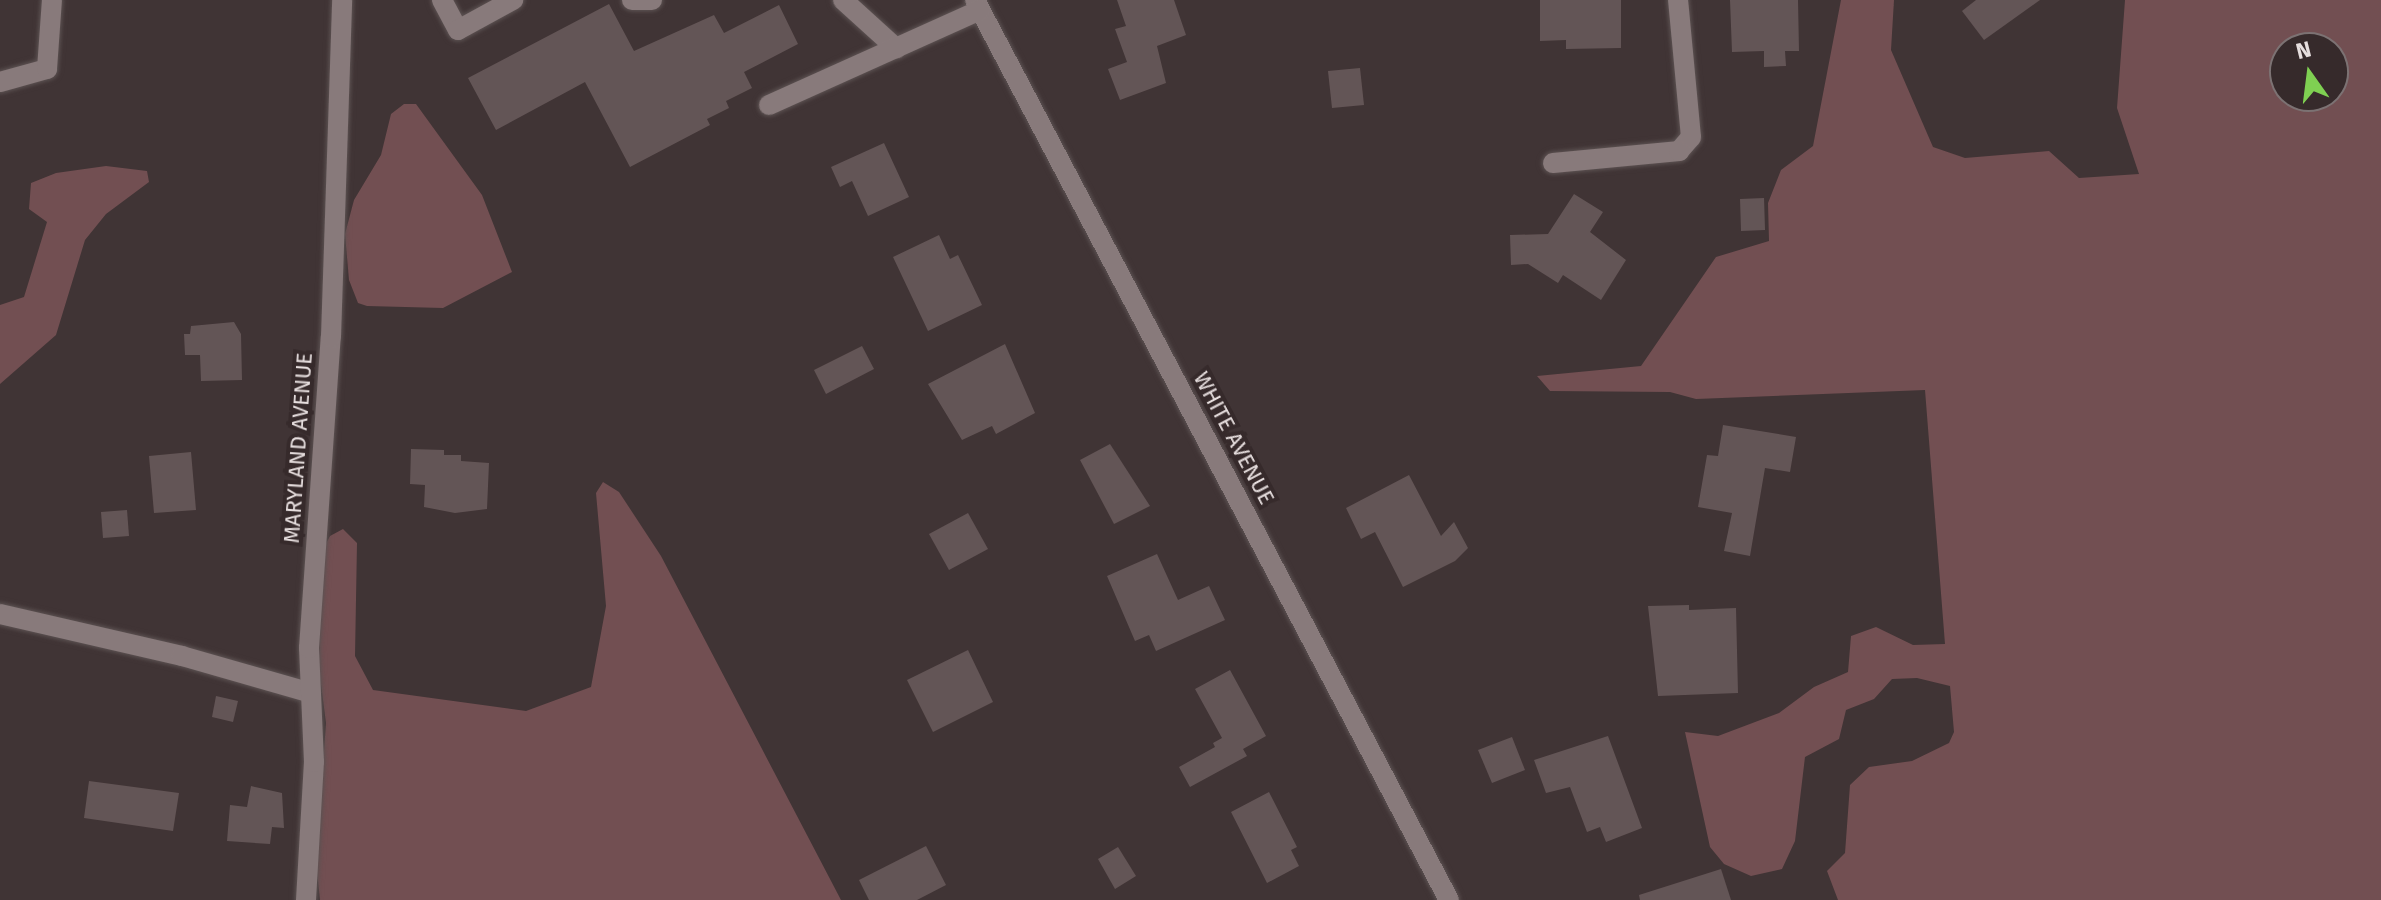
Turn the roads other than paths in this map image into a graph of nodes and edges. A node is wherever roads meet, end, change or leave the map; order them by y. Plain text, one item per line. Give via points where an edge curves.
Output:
1 (52, 0) edge
2 (342, 0) edge
3 (442, 0) edge
4 (513, 0) edge
5 (632, 0) edge
6 (652, 0) edge
7 (843, 0) edge
8 (1678, 0) edge
9 (978, 5) edge
10 (896, 48) junction
11 (0, 82) edge
12 (769, 105) dead end
13 (1553, 163) dead end
14 (0, 614) edge
15 (311, 693) junction
16 (306, 900) edge
17 (1449, 900) edge

1 - 11 street via 47,69
2 - 15 street, MARYLAND AVENUE
3 - 4 street via 458,30
5 - 6 street
7 - 10 street
8 - 13 street via 1691,137 1679,151
9 - 10 street
9 - 17 street, WHITE AVENUE
10 - 12 street
14 - 15 street via 182,656
15 - 16 street, MARYLAND AVENUE via 314,762

